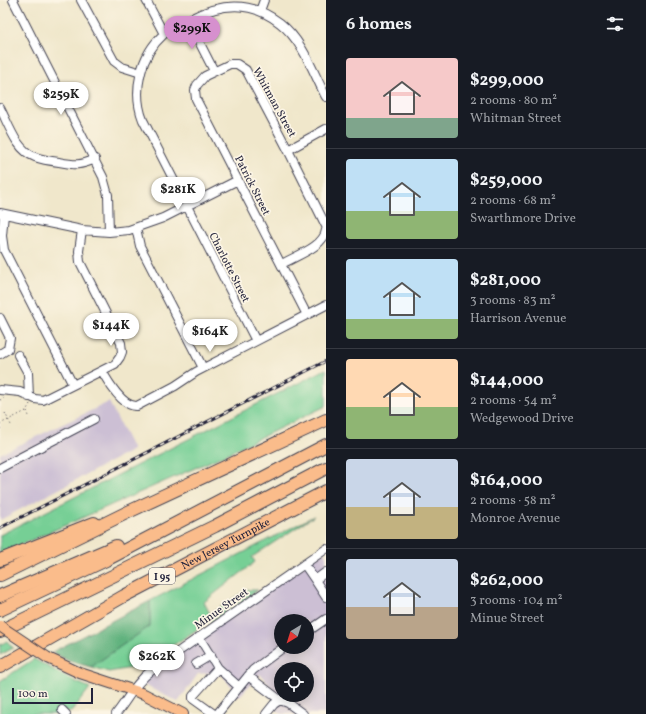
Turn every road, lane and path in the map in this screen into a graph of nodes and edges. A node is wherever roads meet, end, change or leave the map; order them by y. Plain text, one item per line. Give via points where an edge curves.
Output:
1 (13, 0) edge
2 (81, 0) edge
3 (146, 0) edge
4 (211, 0) edge
5 (264, 0) edge
6 (215, 8) junction
7 (260, 11) junction
8 (188, 20) junction
9 (164, 34) junction
10 (214, 71) junction
11 (141, 73) junction
12 (326, 97) edge
13 (0, 108) edge
14 (326, 129) edge
15 (288, 150) junction
16 (95, 159) junction
17 (238, 180) junction
18 (187, 206) junction
19 (2, 214) edge
20 (326, 226) edge
21 (136, 228) junction
22 (82, 230) junction
23 (326, 230) edge
24 (109, 232) junction
25 (282, 264) junction
26 (326, 305) edge
27 (307, 315) junction
28 (0, 318) edge
29 (256, 341) junction
30 (0, 354) edge
31 (18, 355) dead end
32 (203, 368) junction
33 (102, 371) junction
34 (73, 385) junction
35 (0, 390) edge
36 (4, 398) dead end
37 (31, 398) junction
38 (0, 400) edge
39 (26, 410) junction
40 (5, 413) dead end
41 (29, 416) dead end
42 (94, 419) dead end
43 (8, 420) junction
44 (326, 420) edge
45 (0, 424) edge
46 (11, 425) dead end
47 (0, 428) edge
48 (1, 431) dead end
49 (326, 445) edge
50 (0, 468) edge
51 (326, 468) edge
52 (326, 491) edge
53 (126, 514) junction
54 (153, 535) junction
55 (326, 549) edge
56 (0, 560) edge
57 (304, 564) junction
58 (326, 572) edge
59 (0, 575) edge
60 (315, 580) junction
61 (0, 596) edge
62 (326, 597) edge
63 (0, 610) edge
64 (326, 619) edge
65 (0, 626) edge
66 (314, 627) edge
67 (0, 631) edge
68 (200, 637) junction
69 (275, 654) edge
70 (211, 655) junction
71 (196, 664) dead end
72 (0, 668) edge
73 (218, 668) junction
74 (248, 676) junction
75 (239, 687) junction
76 (133, 690) junction
77 (274, 696) edge
78 (277, 702) edge
79 (285, 702) edge
80 (116, 714) edge
81 (182, 714) edge
82 (214, 714) edge
83 (266, 714) edge
84 (303, 714) edge

1 - 16 street
2 - 11 street via 111,58 122,67
3 - 9 street
4 - 6 street
5 - 7 street
6 - 7 street, Charlotte Street via 237,6
6 - 8 street, Charlotte Street
7 - 12 street, Charlotte Street via 281,23 294,37
8 - 9 street, Charlotte Street
8 - 10 street
9 - 11 street, Charlotte Street via 150,50
10 - 15 street, Whitman Street via 233,64 240,65 246,70
10 - 17 street, Patrick Street via 199,81 195,90 196,96
11 - 18 street, Charlotte Street via 138,94 141,114
13 - 16 street via 20,146 30,155 77,166
14 - 15 street
15 - 20 street, Whitman Street
16 - 24 street via 108,189
17 - 18 street
17 - 25 street, Patrick Street
18 - 21 street
18 - 29 street, Charlotte Street
19 - 22 street
19 - 34 street via 4,250
21 - 24 street
21 - 32 street via 142,250
22 - 24 street
22 - 33 street via 79,251 82,266 118,336 122,349 117,362
23 - 25 street via 324,238 318,244
25 - 27 street, Patrick Street
26 - 27 street
27 - 29 street
28 - 30 street via 10,338 8,349
29 - 32 street
31 - 37 street via 28,373
32 - 33 street via 171,389 134,406 118,394
33 - 34 street
34 - 37 street via 43,400
35 - 37 street via 20,392
36 - 38 path
37 - 39 path
39 - 41 path
39 - 43 path
40 - 43 path
42 - 50 street
43 - 45 path
43 - 46 path
44 - 53 highway
47 - 48 path
49 - 54 highway
51 - 67 highway, New Jersey Turnpike / I 95
52 - 72 highway, New Jersey Turnpike / I 95 via 124,596
53 - 56 highway via 88,524
53 - 59 highway
54 - 61 highway via 130,540
54 - 63 highway
55 - 57 street, Minue Street
57 - 60 street
57 - 68 street, Minue Street
58 - 60 street
60 - 62 street
64 - 66 street
65 - 76 main road, bridge via 48,658 80,673
68 - 70 street
68 - 76 street, Minue Street via 150,671
69 - 74 street
70 - 71 street
70 - 73 street
73 - 75 street
73 - 82 street via 193,696 193,699
74 - 75 street
74 - 77 street
75 - 82 street via 218,713
76 - 80 street, Minue Street
76 - 81 main road via 155,698
78 - 83 street
79 - 84 street

